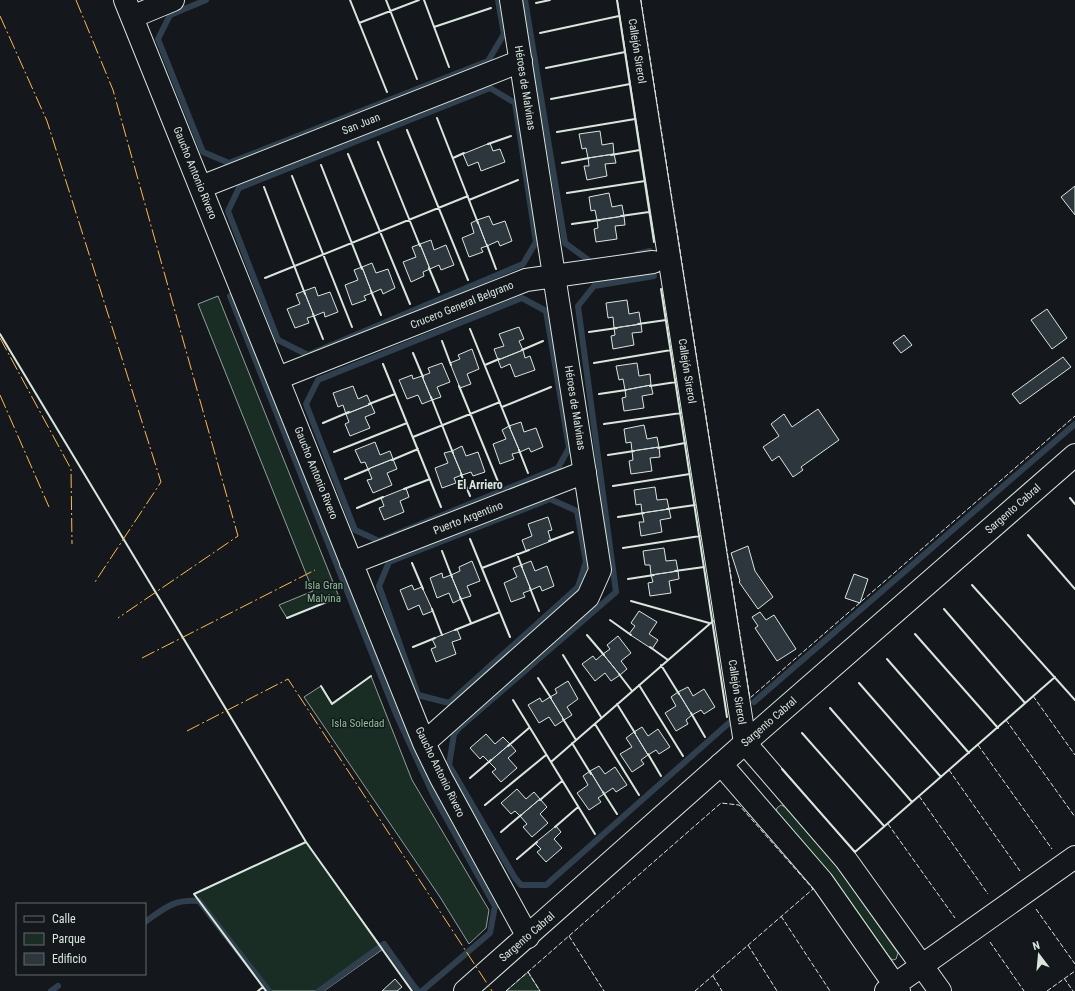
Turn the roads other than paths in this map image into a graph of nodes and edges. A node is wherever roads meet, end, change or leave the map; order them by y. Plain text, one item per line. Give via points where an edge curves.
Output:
1 (173, 0) edge
2 (511, 0) edge
3 (630, 0) edge
4 (129, 8) edge
5 (521, 61) junction
6 (201, 187) junction
7 (653, 262) dead end
8 (554, 276) junction
9 (278, 378) junction
10 (1075, 455) edge
11 (585, 472) junction
12 (352, 563) junction
13 (424, 743) junction
14 (745, 743) junction
15 (721, 764) junction
16 (1075, 857) edge
17 (528, 937) junction
18 (922, 966) junction
19 (894, 989) edge
20 (465, 991) edge
21 (940, 991) edge

1 - 4 street
2 - 5 street, Héroes de Malvinas
3 - 14 street, Callejón Sirerol
4 - 6 street, Gaucho Antonio Rivero
5 - 6 street, San Juan
5 - 8 street, Héroes de Malvinas
6 - 9 street, Gaucho Antonio Rivero
7 - 8 street, Crucero General Belgrano
8 - 9 street, Crucero General Belgrano via 526,280
8 - 11 street, Héroes de Malvinas
9 - 12 street, Gaucho Antonio Rivero
10 - 14 street, Sargento Cabral
11 - 12 street, Puerto Argentino
11 - 13 street, Héroes de Malvinas via 600,570 588,597
12 - 13 street, Gaucho Antonio Rivero
13 - 17 street, Gaucho Antonio Rivero
14 - 15 street, Sargento Cabral
14 - 18 street via 846,860
15 - 17 street, Sargento Cabral
15 - 19 street via 822,881
16 - 18 street
17 - 20 street, Sargento Cabral
18 - 19 street
18 - 21 street

